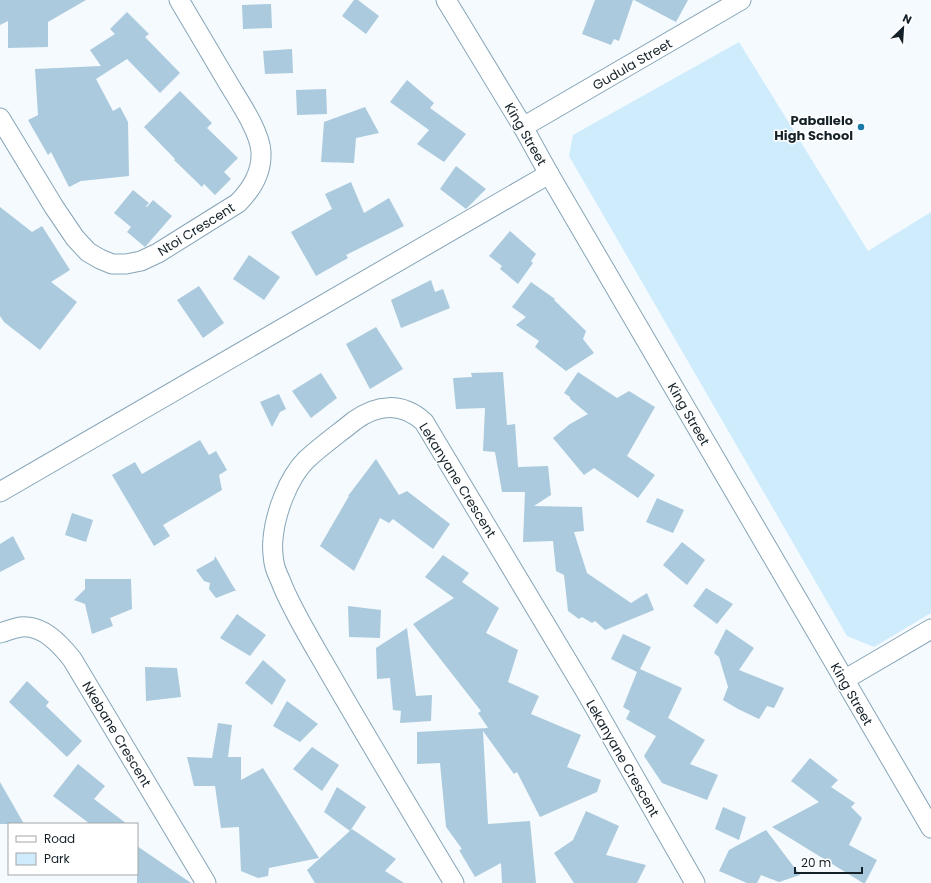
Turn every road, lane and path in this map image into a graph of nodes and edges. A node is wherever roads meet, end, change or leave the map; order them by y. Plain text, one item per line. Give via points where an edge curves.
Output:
1 (179, 0) edge
2 (446, 0) edge
3 (741, 0) edge
4 (0, 118) edge
5 (523, 127) junction
6 (549, 174) junction
7 (0, 492) edge
8 (931, 629) edge
9 (0, 633) edge
10 (844, 680) junction
11 (931, 828) edge
12 (206, 883) edge
13 (454, 883) edge
14 (695, 883) edge

1 - 4 street, Ntoi Crescent via 258,138 261,151 260,166 255,182 238,203 158,253 141,261 112,264 88,252 75,238
2 - 5 street, King Street
3 - 5 street, Gudula Street
5 - 6 street, King Street
6 - 7 street
6 - 10 street, King Street
8 - 10 street
9 - 12 street, Nkebane Crescent via 23,627 34,629 44,632 68,653
10 - 11 street, King Street
13 - 14 street, Lekanyane Crescent via 293,610 275,567 273,540 279,510 290,482 304,462 320,447 359,418 383,408 407,411 424,422 586,692

